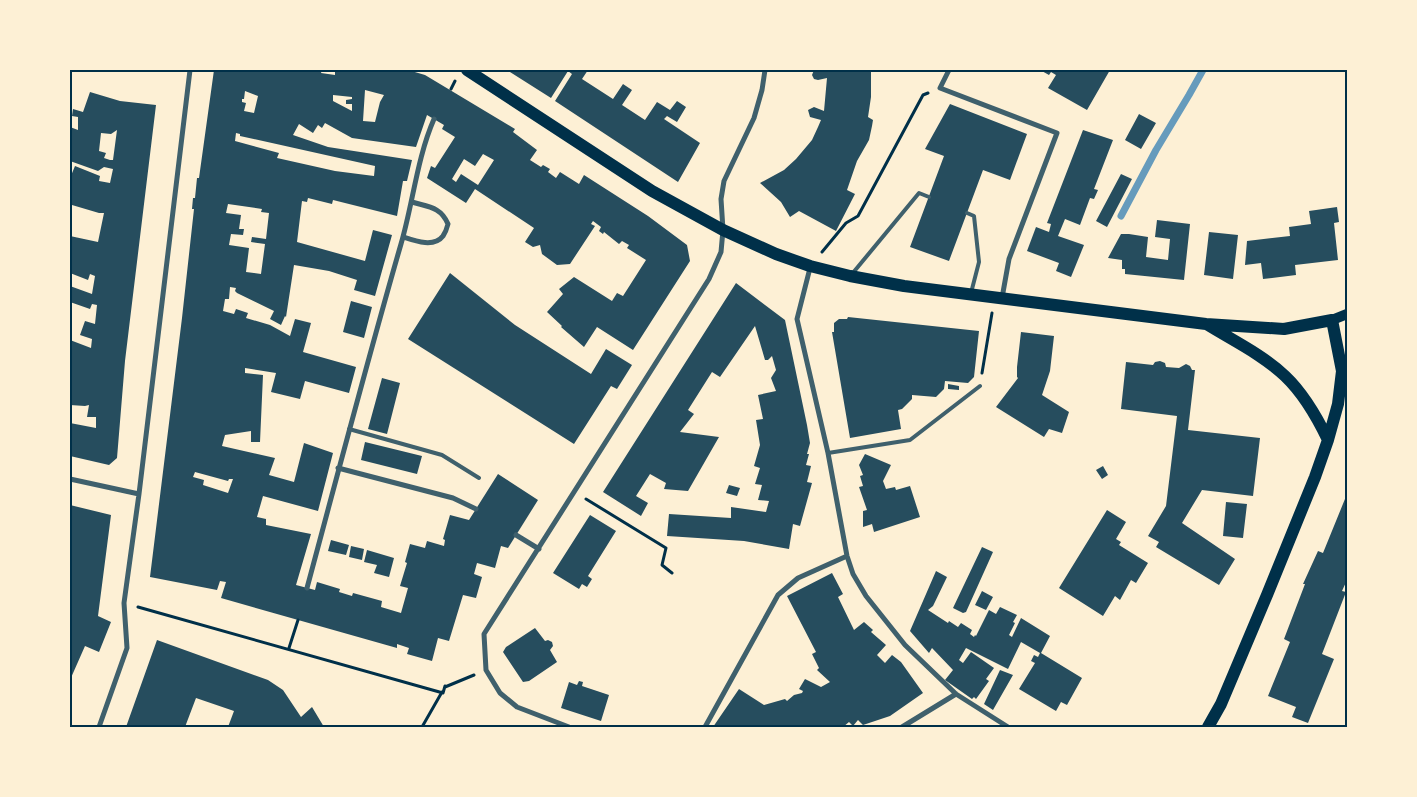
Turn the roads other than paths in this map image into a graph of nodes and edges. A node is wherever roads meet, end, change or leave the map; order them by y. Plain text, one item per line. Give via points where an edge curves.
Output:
1 (190, 70) edge
2 (467, 70) edge
3 (765, 70) edge
4 (949, 70) edge
5 (434, 119) dead end
6 (929, 197) dead end
7 (412, 202) junction
8 (967, 213) dead end
9 (723, 230) junction
10 (403, 237) junction
11 (810, 266) junction
12 (850, 276) junction
13 (971, 294) junction
14 (998, 298) junction
15 (1347, 314) edge
16 (1332, 320) junction
17 (1206, 324) junction
18 (980, 386) road end
19 (1343, 400) edge
20 (349, 429) junction
21 (1328, 440) junction
22 (828, 453) junction
23 (338, 468) junction
24 (479, 478) dead end
25 (70, 479) edge
26 (139, 494) junction
27 (476, 508) dead end
28 (516, 535) dead end
29 (539, 549) junction
30 (847, 556) junction
31 (306, 588) dead end
32 (956, 694) junction
33 (100, 727) edge
34 (570, 727) edge
35 (705, 727) edge
36 (902, 727) edge
37 (1008, 727) edge
38 (1208, 727) edge

1 - 26 street
2 - 9 main road via 652,191
3 - 9 street via 754,118 724,181 721,199
4 - 14 street via 940,88 1057,133 1009,259
5 - 7 street via 426,136
6 - 12 lane via 919,193
7 - 10 street
7 - 10 street via 444,214 448,224 443,237 432,243
8 - 13 lane via 974,216 979,262
9 - 11 main road
9 - 29 street via 721,252 709,279
10 - 20 street
11 - 12 main road
11 - 22 street via 797,319
12 - 13 main road
13 - 14 main road
14 - 17 main road
15 - 16 main road
16 - 17 main road via 1284,329
16 - 19 main road via 1342,371
17 - 21 main road via 1261,357 1286,377 1309,404
18 - 22 lane via 910,440
19 - 21 main road
20 - 23 street
20 - 24 lane via 442,455
21 - 38 main road via 1267,595
22 - 30 street
23 - 27 street via 453,498
23 - 31 street
25 - 26 street
26 - 33 street via 124,603 127,648
28 - 29 street
29 - 34 street via 484,634 486,670 500,693 517,707
30 - 32 street via 866,596 906,645
30 - 35 street via 798,578 778,594
32 - 36 street
32 - 37 street

